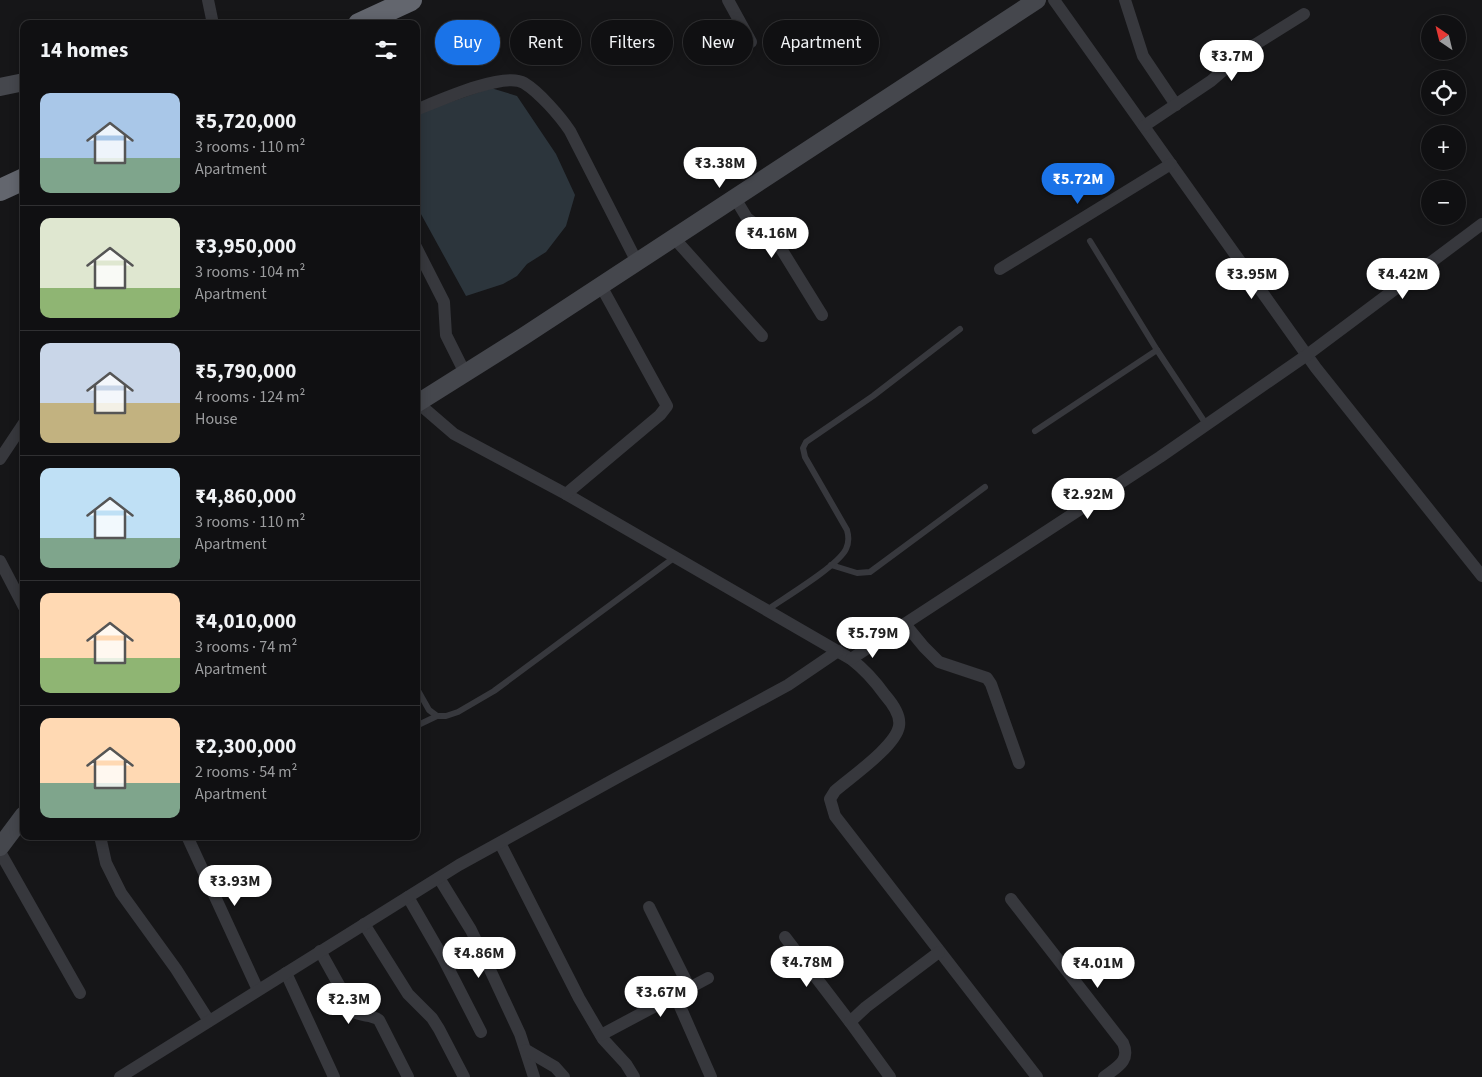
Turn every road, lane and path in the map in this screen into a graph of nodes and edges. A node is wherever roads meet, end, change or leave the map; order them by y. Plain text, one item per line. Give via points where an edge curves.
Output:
1 (208, 0) edge
2 (412, 0) edge
3 (728, 0) edge
4 (1038, 0) edge
5 (1054, 0) edge
6 (1125, 0) edge
7 (1304, 14) dead end
8 (212, 20) edge
9 (368, 20) edge
10 (738, 20) edge
11 (20, 83) edge
12 (0, 87) edge
13 (1176, 105) junction
14 (420, 108) edge
15 (1144, 126) junction
16 (1171, 164) junction
17 (20, 181) edge
18 (0, 190) edge
19 (735, 198) junction
20 (1482, 224) edge
21 (674, 238) junction
22 (1090, 241) dead end
23 (420, 255) edge
24 (637, 262) junction
25 (1000, 269) dead end
26 (601, 286) junction
27 (822, 315) dead end
28 (960, 329) dead end
29 (762, 336) dead end
30 (1157, 350) junction
31 (1307, 355) junction
32 (465, 373) junction
33 (420, 402) edge
34 (420, 406) edge
35 (1206, 424) junction
36 (20, 430) edge
37 (1035, 431) dead end
38 (0, 459) edge
39 (985, 487) dead end
40 (566, 494) junction
41 (675, 558) junction
42 (0, 561) edge
43 (831, 565) junction
44 (1482, 576) edge
45 (20, 598) edge
46 (767, 610) junction
47 (905, 624) junction
48 (838, 651) junction
49 (851, 659) junction
50 (420, 694) edge
51 (438, 716) junction
52 (420, 724) edge
53 (1019, 763) dead end
54 (20, 820) edge
55 (101, 840) edge
56 (188, 840) edge
57 (500, 843) junction
58 (0, 847) edge
59 (0, 852) edge
60 (439, 878) junction
61 (408, 897) junction
62 (1011, 899) dead end
63 (649, 907) dead end
64 (364, 924) junction
65 (785, 937) dead end
66 (320, 951) junction
67 (939, 952) junction
68 (286, 972) junction
69 (708, 978) dead end
70 (689, 987) junction
71 (258, 990) junction
72 (80, 993) dead end
73 (675, 995) junction
74 (209, 1021) junction
75 (850, 1022) junction
76 (481, 1032) dead end
77 (601, 1035) junction
78 (526, 1050) junction
79 (120, 1077) edge
80 (334, 1077) edge
81 (408, 1077) edge
82 (464, 1077) edge
83 (534, 1077) edge
84 (564, 1077) edge
85 (634, 1077) edge
86 (711, 1077) edge
87 (890, 1077) edge
88 (1037, 1077) edge
89 (1104, 1077) edge

1 - 8 street
2 - 9 highway
3 - 10 street
4 - 19 street
5 - 15 street
6 - 13 street via 1143,56
7 - 13 street via 1248,49 1211,81
11 - 12 street
13 - 15 street
14 - 24 street via 475,87 517,80 525,83 570,131
15 - 16 street
16 - 25 street
16 - 31 street
17 - 18 highway
19 - 21 street
19 - 27 street via 747,218 775,239
20 - 31 street
21 - 24 street
21 - 29 street
22 - 30 lane
23 - 32 street via 444,302 446,335
24 - 26 street
26 - 32 street
26 - 40 street via 667,406
28 - 43 lane via 873,396 806,442 803,448 805,457 849,539 842,555
30 - 35 lane
30 - 37 lane
31 - 35 street
31 - 44 street
32 - 33 street
34 - 40 street via 454,434
35 - 47 street
36 - 38 street
39 - 43 lane via 870,572 857,573
40 - 41 street
41 - 46 street
41 - 51 lane via 494,691 458,712
42 - 45 street
43 - 46 lane
46 - 48 street
47 - 49 street
47 - 53 street via 939,662 987,678
48 - 49 street
48 - 57 street via 788,685
49 - 67 street via 882,690 897,712 900,724 883,751 835,791 830,799 831,805 835,816
50 - 51 lane via 429,710
51 - 52 lane
54 - 58 street
55 - 74 street via 114,881
56 - 71 street
57 - 60 street
57 - 77 street
59 - 72 street
60 - 61 street
60 - 78 street via 471,930
61 - 64 street
61 - 76 street
62 - 89 street via 1123,1043 1126,1058
63 - 70 street
64 - 66 street
64 - 82 street via 408,994 432,1018
65 - 75 street
66 - 68 street
66 - 81 street via 354,1012 379,1020
67 - 75 street
67 - 88 street
68 - 71 street
68 - 80 street
69 - 70 street
70 - 73 street
71 - 74 street
73 - 77 street
73 - 86 street
74 - 79 street
75 - 87 street
77 - 85 street
78 - 83 street
78 - 84 street via 555,1067

